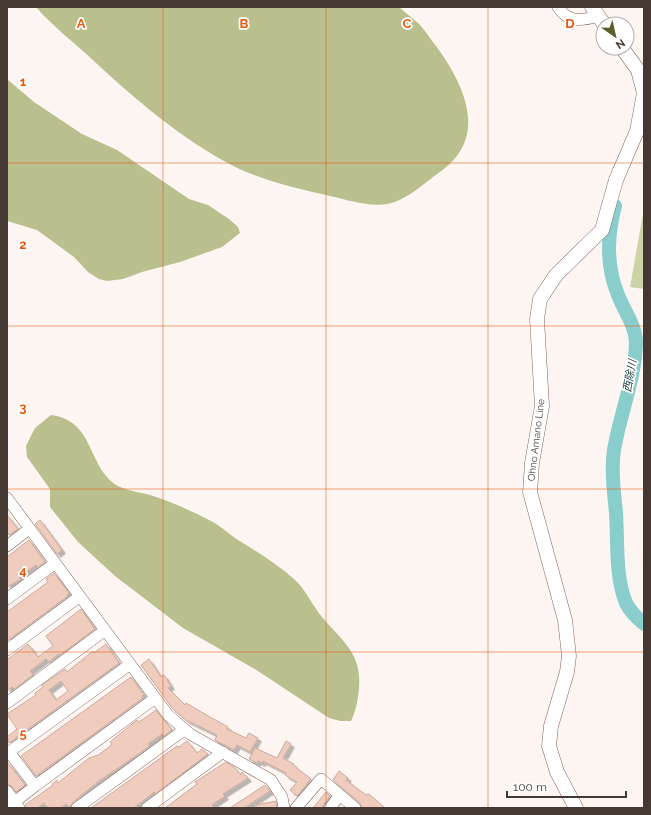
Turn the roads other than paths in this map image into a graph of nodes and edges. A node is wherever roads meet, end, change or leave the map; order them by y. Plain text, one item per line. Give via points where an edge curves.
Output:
1 (558, 7) edge
2 (595, 16) edge
3 (628, 56) edge
4 (644, 93) edge
5 (7, 498) edge
6 (29, 529) junction
7 (7, 546) edge
8 (54, 564) junction
9 (79, 597) junction
10 (7, 599) edge
11 (104, 631) junction
12 (7, 650) edge
13 (129, 665) junction
14 (154, 699) junction
15 (7, 703) edge
16 (184, 730) junction
17 (223, 752) junction
18 (35, 786) junction
19 (7, 792) edge
20 (340, 795) junction
21 (13, 806) edge
22 (78, 808) edge
23 (147, 808) edge
24 (284, 808) edge
25 (296, 808) edge
26 (330, 808) edge
27 (355, 808) edge
28 (576, 808) edge

1 - 2 street via 562,13 574,20
3 - 4 main road, Ohno Amano Line via 638,70
4 - 28 main road, Ohno Amano Line via 637,132 616,180 602,230 556,275 540,299 537,319 542,406 532,463 530,492 565,620 569,656 567,672 551,726 549,746 557,772
5 - 6 street
6 - 7 street
6 - 8 street
8 - 9 street
8 - 10 street
9 - 11 street
9 - 12 street
11 - 13 street
11 - 15 street
13 - 14 street
13 - 18 street via 9,752
14 - 16 street
14 - 18 street
16 - 17 street
16 - 22 street
17 - 23 street
17 - 24 street via 271,780 282,797
18 - 21 street
19 - 21 street
20 - 25 street via 321,779
20 - 26 street
20 - 27 street

